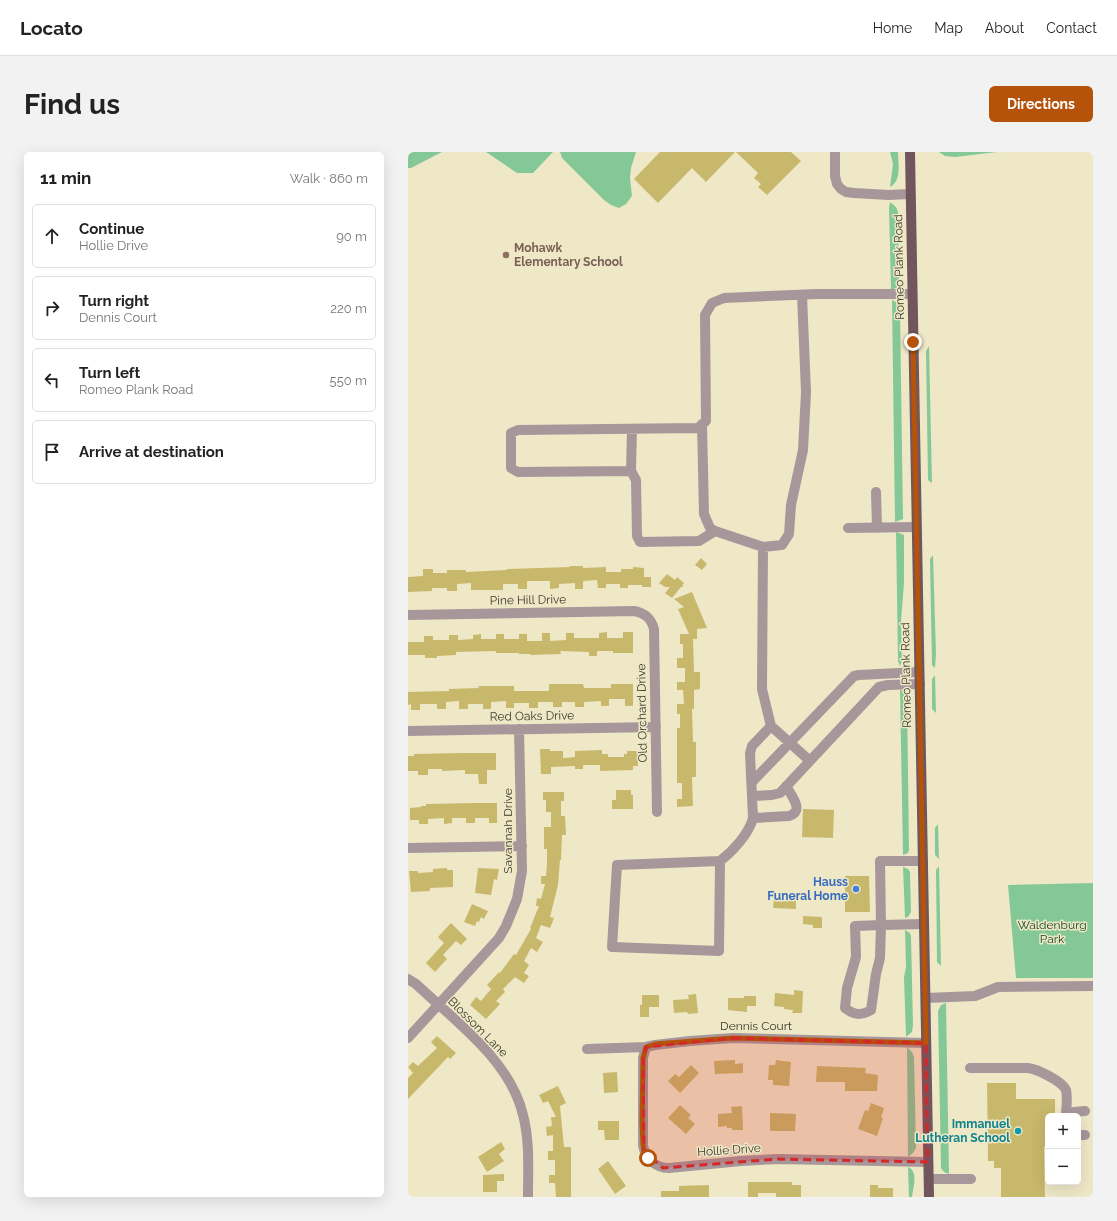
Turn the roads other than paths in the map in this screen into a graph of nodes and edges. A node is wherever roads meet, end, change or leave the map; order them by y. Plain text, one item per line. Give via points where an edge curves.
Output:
1 (835, 152) edge
2 (910, 152) edge
3 (910, 194) junction
4 (912, 294) junction
5 (802, 295) junction
6 (702, 424) junction
7 (632, 430) junction
8 (631, 471) junction
9 (876, 492) dead end
10 (916, 527) junction
11 (848, 528) dead end
12 (877, 528) junction
13 (715, 531) junction
14 (762, 547) junction
15 (408, 615) edge
16 (647, 616) joint
17 (919, 672) junction
18 (875, 674) junction
19 (920, 684) junction
20 (879, 687) junction
21 (771, 726) junction
22 (656, 727) junction
23 (519, 729) junction
24 (408, 732) edge
25 (789, 743) junction
26 (809, 760) junction
27 (752, 782) junction
28 (786, 786) junction
29 (752, 796) junction
30 (657, 812) dead end
31 (753, 818) junction
32 (522, 846) junction
33 (408, 848) edge
34 (923, 860) junction
35 (720, 861) junction
36 (924, 924) junction
37 (881, 925) junction
38 (408, 979) edge
39 (1093, 986) edge
40 (926, 998) junction
41 (439, 1006) junction
42 (408, 1038) edge
43 (926, 1043) junction
44 (646, 1047) junction
45 (587, 1049) dead end
46 (970, 1068) dead end
47 (1085, 1111) dead end
48 (1068, 1113) edge
49 (1072, 1113) edge
50 (928, 1162) junction
51 (929, 1179) junction
52 (971, 1179) dead end
53 (528, 1197) edge
54 (929, 1197) edge

1 - 3 street via 837,184 846,192
2 - 3 main road, Romeo Plank Road
3 - 4 main road, Romeo Plank Road
4 - 5 street
4 - 10 main road, Romeo Plank Road
5 - 6 street via 724,298 712,303 705,316 706,421
5 - 14 street via 806,392 803,450 791,505 789,534 782,545
6 - 7 street via 698,428
6 - 13 street via 704,514 710,528
7 - 8 street
7 - 8 street via 518,430 512,434 511,468 518,472
8 - 13 street via 636,480 637,536 640,542 699,541
9 - 12 street
10 - 12 street
10 - 17 main road, Romeo Plank Road
11 - 12 street
13 - 14 street
14 - 21 street via 762,689
15 - 16 street, Pine Hill Drive via 634,611
16 - 22 street, Old Orchard Drive via 654,629
17 - 18 street
17 - 19 main road, Romeo Plank Road
18 - 20 street
18 - 25 street via 859,675 849,679
19 - 20 street via 888,684
19 - 34 main road, Romeo Plank Road
20 - 26 street
21 - 25 street
21 - 27 street via 752,746
22 - 23 street, Red Oaks Drive
22 - 30 street, Old Orchard Drive
23 - 24 street, Red Oaks Drive
23 - 32 street, Savannah Drive
25 - 26 street
25 - 27 street
26 - 28 street
27 - 29 street
28 - 29 street via 780,793
28 - 31 street via 797,808 794,815
29 - 31 street
31 - 35 street via 748,831
32 - 33 street
32 - 41 street, Savannah Drive via 517,899 506,926 491,948
34 - 36 main road, Romeo Plank Road
34 - 37 street via 880,861
35 - 35 street via 617,865 612,947 719,951
36 - 37 street
36 - 40 main road, Romeo Plank Road
37 - 37 street via 854,926 856,957 847,988 845,1008 852,1014 863,1014 871,1010 880,958
38 - 41 street, Blossom Lane
39 - 40 street via 998,987 975,996
40 - 43 main road, Romeo Plank Road
41 - 42 street, Savannah Drive
41 - 53 street, Blossom Lane via 481,1044 507,1076 514,1089 526,1126
43 - 44 street, Dennis Court via 733,1038 655,1044
43 - 50 main road, Romeo Plank Road
44 - 45 street, Dennis Court
44 - 50 street, Hollie Drive via 643,1058 643,1145 648,1158 658,1166 669,1168 778,1160
46 - 48 street via 1036,1070 1064,1088
47 - 49 street
50 - 51 main road, Romeo Plank Road
51 - 52 street
51 - 54 main road, Romeo Plank Road

